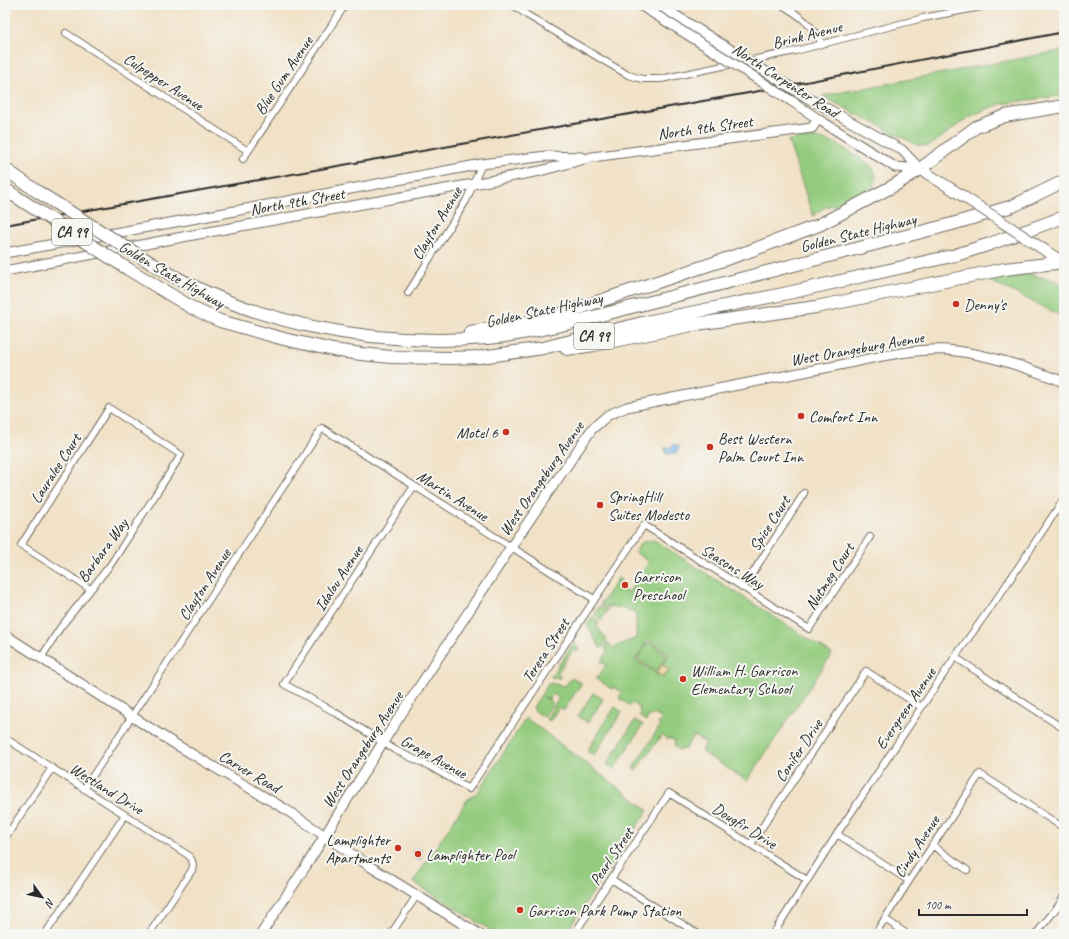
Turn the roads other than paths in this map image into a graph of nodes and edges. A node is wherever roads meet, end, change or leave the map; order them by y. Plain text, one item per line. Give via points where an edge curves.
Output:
1 (345, 5) edge
2 (513, 5) edge
3 (640, 5) edge
4 (659, 5) edge
5 (782, 5) edge
6 (991, 5) edge
7 (962, 8) edge
8 (66, 33) dead end
9 (822, 44) junction
10 (1064, 106) edge
11 (818, 119) junction
12 (248, 151) junction
13 (592, 157) junction
14 (243, 159) dead end
15 (482, 164) junction
16 (5, 169) edge
17 (920, 169) junction
18 (1064, 181) edge
19 (473, 184) junction
20 (5, 189) edge
21 (1064, 217) edge
22 (5, 253) edge
23 (1064, 262) edge
24 (5, 271) edge
25 (408, 293) dead end
26 (433, 340) junction
27 (481, 356) junction
28 (1064, 382) edge
29 (358, 450) joint
30 (181, 455) joint
31 (414, 486) junction
32 (804, 493) dead end
33 (1064, 499) edge
34 (644, 526) joint
35 (870, 537) dead end
36 (511, 547) junction
37 (743, 588) junction
38 (90, 589) junction
39 (594, 599) junction
40 (809, 629) joint
41 (5, 635) edge
42 (955, 657) junction
43 (41, 658) junction
44 (284, 684) joint
45 (922, 707) junction
46 (133, 716) junction
47 (1064, 729) edge
48 (5, 738) edge
49 (383, 742) junction
50 (52, 768) junction
51 (84, 789) junction
52 (469, 789) joint
53 (669, 793) joint
54 (125, 815) junction
55 (1064, 828) edge
56 (837, 834) junction
57 (324, 836) junction
58 (5, 838) edge
59 (751, 844) junction
60 (932, 845) junction
61 (967, 870) dead end
62 (612, 879) junction
63 (807, 880) junction
64 (908, 881) junction
65 (417, 895) junction
66 (1064, 896) edge
67 (885, 919) junction
68 (45, 934) edge
69 (149, 934) edge
70 (261, 934) edge
71 (391, 934) edge
72 (479, 934) edge
73 (574, 934) edge
74 (698, 934) edge
75 (774, 934) edge
76 (875, 934) edge
77 (908, 934) edge
78 (1036, 934) edge

1 - 12 street, Blue Gum Avenue
2 - 9 street, Brink Avenue via 634,78 661,79
3 - 11 street, North Carpenter Road, bridge
4 - 17 street, North Carpenter Road, bridge via 806,97 902,150
5 - 9 street via 798,14 811,26
6 - 7 street, Brink Avenue
7 - 9 street, Brink Avenue
8 - 12 street, Culpepper Avenue
10 - 17 highway via 989,121 965,135
11 - 13 street, North 9th Street via 812,128
11 - 17 street, North Carpenter Road via 896,166
12 - 14 street, Blue Gum Avenue
13 - 15 street, North 9th Street via 546,156
13 - 19 street, North 9th Street via 540,171
15 - 19 street, Clayton Avenue
15 - 22 street, North 9th Street
16 - 26 highway, Golden State Highway / CA 99, bridge via 151,263 234,303 289,321 325,329 375,337
17 - 23 main road, North Carpenter Road, bridge
17 - 26 highway via 881,194 819,225 747,252 555,316
18 - 26 highway, Golden State Highway / CA 99 via 1013,206 952,224 570,322 488,338
19 - 24 street, North 9th Street
19 - 25 street, Clayton Avenue via 466,201
20 - 27 highway, Golden State Highway / CA 99, bridge via 128,269 200,312 220,321 290,341 361,354 450,358
21 - 27 highway, Golden State Highway / CA 99 via 956,255 646,322 543,348
23 - 27 highway via 1005,269 816,307 704,322 594,345 542,353
28 - 36 street, West Orangeburg Avenue via 973,353 923,350 622,409 592,429
29 - 31 street, Martin Avenue
29 - 46 street, Clayton Avenue via 322,428
30 - 38 street, Barbara Way via 111,564
30 - 38 street, Lauralee Court via 109,408 21,545
31 - 36 street, Martin Avenue
31 - 44 street, Idalou Avenue
32 - 37 street, Spice Court
33 - 42 street, Evergreen Avenue
34 - 37 street, Seasons Way
34 - 39 street, Teresa Street
35 - 40 street, Nutmeg Court
36 - 39 street, Martin Avenue
36 - 49 street, West Orangeburg Avenue
37 - 40 street, Seasons Way
38 - 43 street, Barbara Way
39 - 52 street, Teresa Street
41 - 43 street, Carver Road
42 - 45 street, Evergreen Avenue
42 - 47 street
43 - 46 street, Carver Road
44 - 49 street, Grape Avenue
45 - 56 street, Evergreen Avenue
45 - 59 street, Conifer Drive via 866,671
46 - 51 street, Clayton Avenue
46 - 57 street, Carver Road via 285,809
48 - 50 street, Westland Drive
49 - 52 street, Grape Avenue
49 - 57 street, West Orangeburg Avenue
50 - 51 street, Westland Drive
50 - 58 street
51 - 54 street, Westland Drive
53 - 59 street, Dougfir Drive
53 - 62 street, Pearl Street
54 - 68 street
54 - 69 street, Westland Drive via 188,855 193,862 192,870
55 - 60 street, Cindy Avenue via 980,774
56 - 63 street, Evergreen Avenue
56 - 64 street
57 - 65 street, Carver Road
57 - 70 street, West Orangeburg Avenue
59 - 63 street, Dougfir Drive
60 - 61 street
60 - 64 street, Cindy Avenue
62 - 73 street, Pearl Street
62 - 74 street
63 - 75 street, Evergreen Avenue
64 - 67 street, Cindy Avenue
65 - 71 street
65 - 72 street, Carver Road
66 - 78 street
67 - 76 street, Cindy Avenue
67 - 77 street

